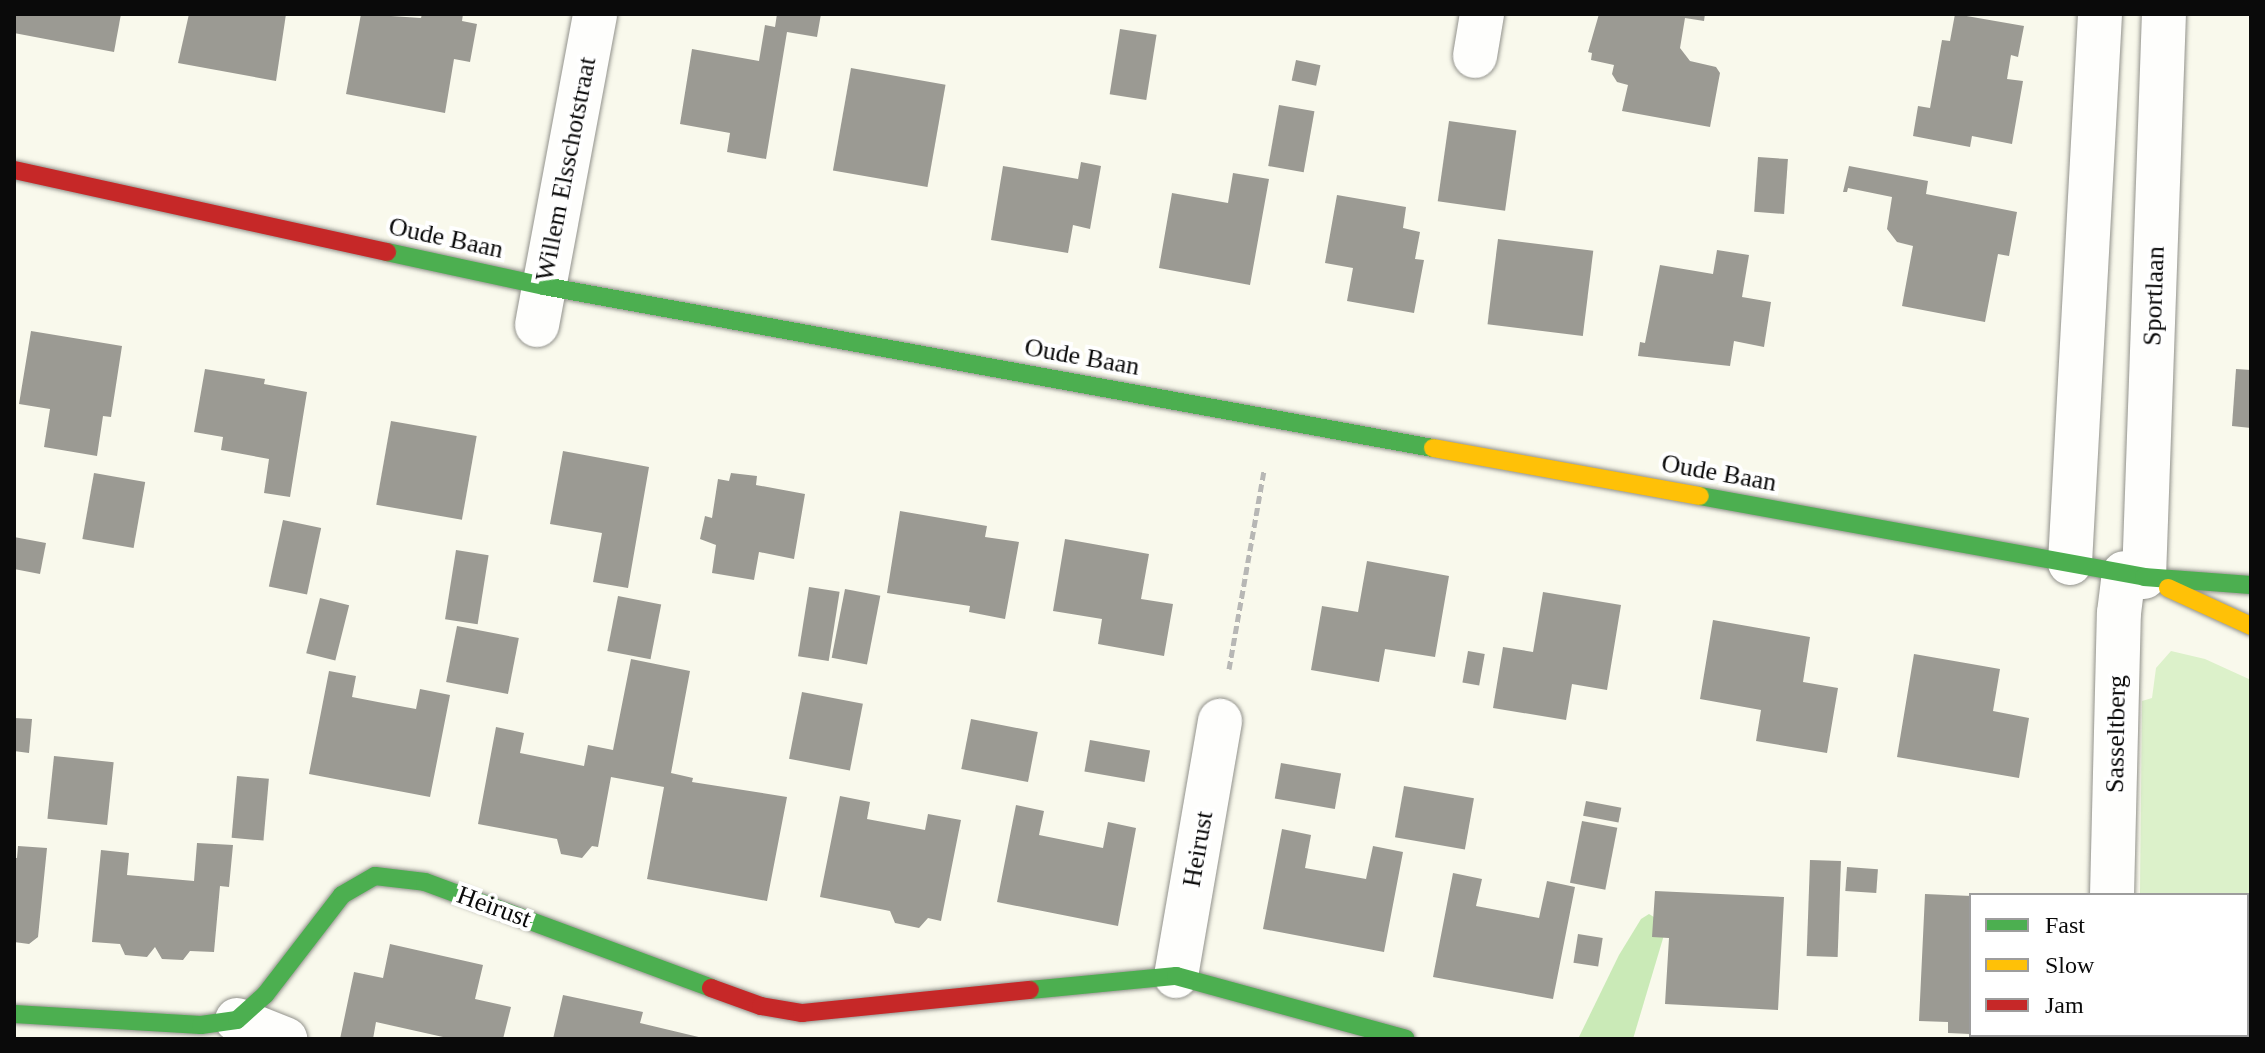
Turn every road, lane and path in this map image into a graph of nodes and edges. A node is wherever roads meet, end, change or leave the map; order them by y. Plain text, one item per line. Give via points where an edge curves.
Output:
1 (595, 14) edge
2 (2100, 14) edge
3 (2164, 14) edge
4 (14, 170) edge
5 (540, 306) junction
6 (1273, 418) junction
7 (2070, 563) junction
8 (2134, 575) junction
9 (2251, 585) edge
10 (2251, 626) edge
11 (1220, 721) joint
12 (2112, 893) edge
13 (1176, 976) junction
14 (14, 1014) edge
15 (237, 1020) junction
16 (803, 1026) edge
17 (285, 1039) edge
18 (1406, 1039) edge

1 - 5 street, Willem Elsschotstraat
2 - 7 street
3 - 8 street, Sportlaan
4 - 5 street, Oude Baan
5 - 6 street, Oude Baan
6 - 7 street, Oude Baan
6 - 11 path
7 - 8 street, Oude Baan
8 - 9 street, Oude Baan
8 - 10 street, Oude Baan
8 - 12 street, Sasseltberg via 2119,613
11 - 13 street, Heirust
13 - 16 street, Heirust
13 - 18 street, Heirust
14 - 15 street via 201,1025
15 - 16 street, Heirust via 265,995 342,895 375,876 425,882
15 - 17 street

